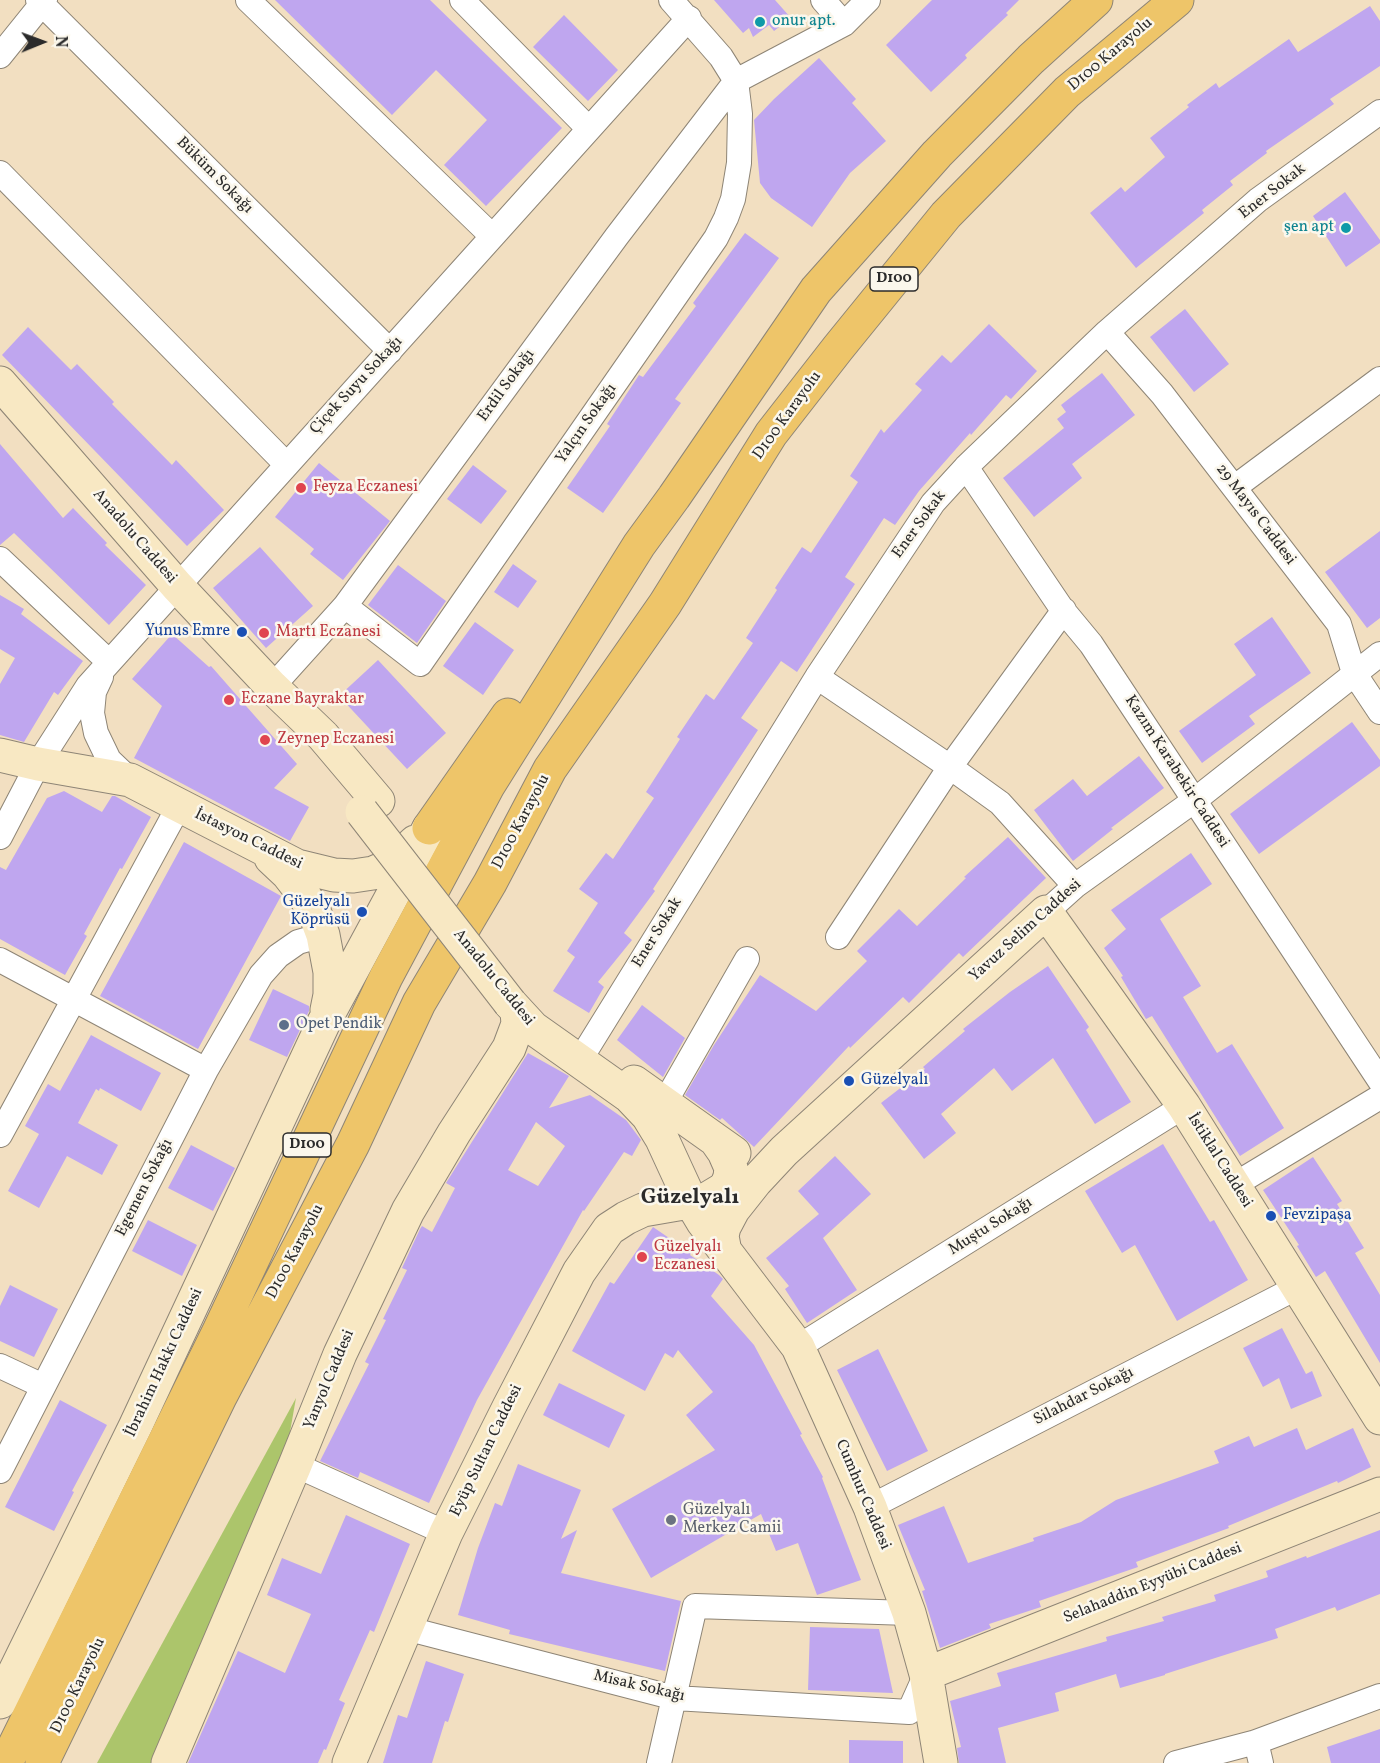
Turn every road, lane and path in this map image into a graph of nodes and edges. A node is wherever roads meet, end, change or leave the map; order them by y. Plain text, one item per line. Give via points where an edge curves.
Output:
1 (248, 0) edge
2 (462, 0) edge
3 (671, 0) edge
4 (823, 0) edge
5 (868, 0) edge
6 (1096, 0) edge
7 (1177, 0) edge
8 (42, 1) edge
9 (689, 18) junction
10 (844, 24) junction
11 (0, 56) edge
12 (736, 81) junction
13 (1380, 112) edge
14 (589, 129) junction
15 (0, 173) edge
16 (492, 236) junction
17 (1107, 332) junction
18 (390, 351) junction
19 (1380, 379) edge
20 (0, 383) edge
21 (285, 464) junction
22 (966, 467) junction
23 (1235, 487) junction
24 (639, 544) junction
25 (0, 559) edge
26 (177, 586) junction
27 (345, 606) junction
28 (1064, 610) junction
29 (1380, 654) edge
30 (108, 662) junction
31 (1354, 673) junction
32 (817, 677) junction
33 (272, 687) junction
34 (1380, 712) edge
35 (0, 755) edge
36 (38, 764) junction
37 (950, 767) junction
38 (130, 780) junction
39 (1195, 800) junction
40 (179, 806) junction
41 (429, 828) junction
42 (0, 837) edge
43 (258, 847) junction
44 (1075, 886) junction
45 (1046, 912) junction
46 (323, 934) junction
47 (838, 937) dead end
48 (747, 959) dead end
49 (0, 960) edge
50 (74, 999) junction
51 (515, 1000) junction
52 (324, 1022) junction
53 (588, 1047) junction
54 (206, 1070) junction
55 (1380, 1082) edge
56 (1380, 1097) edge
57 (664, 1104) junction
58 (1184, 1106) junction
59 (0, 1135) edge
60 (717, 1142) junction
61 (784, 1151) junction
62 (1234, 1185) junction
63 (694, 1196) junction
64 (725, 1252) junction
65 (1298, 1287) junction
66 (798, 1347) junction
67 (0, 1365) edge
68 (43, 1386) junction
69 (1380, 1418) edge
70 (296, 1465) junction
71 (0, 1471) edge
72 (1380, 1494) edge
73 (870, 1507) junction
74 (446, 1533) junction
75 (909, 1613) junction
76 (405, 1628) junction
77 (926, 1674) junction
78 (1380, 1696) edge
79 (675, 1698) junction
80 (0, 1702) edge
81 (1259, 1752) edge
82 (6, 1763) edge
83 (42, 1763) edge
84 (168, 1763) edge
85 (348, 1763) edge
86 (659, 1763) edge
87 (941, 1763) edge
88 (1176, 1763) edge

1 - 16 street
2 - 14 street
3 - 9 street
4 - 10 street
5 - 10 street
6 - 24 highway, D100 Karayolu / D100 via 937,154 816,290
7 - 83 highway, D100 Karayolu / D100 via 1067,92 946,215 771,434 665,604 550,769 490,883 419,1003 353,1144 220,1397
8 - 11 street
8 - 18 street, Büküm Sokağı
9 - 12 street
9 - 14 street, Çiçek Suyu Sokağı
10 - 12 street
12 - 27 street, Erdil Sokağı
12 - 27 street, Yalçın Sokağı via 739,164 733,199 721,228 420,664
13 - 17 street, Ener Sokak via 1258,200
14 - 16 street, Çiçek Suyu Sokağı
15 - 21 street
16 - 18 street, Çiçek Suyu Sokağı
17 - 22 street, Ener Sokak
17 - 23 street, 29 Mayıs Caddesi
18 - 21 street, Çiçek Suyu Sokağı
19 - 23 street
20 - 26 street, Anadolu Caddesi
21 - 26 street, Çiçek Suyu Sokağı
22 - 28 street, Kazım Karabekir Caddesi
22 - 32 street, Ener Sokak via 933,503
23 - 31 street, 29 Mayıs Caddesi via 1339,624
24 - 41 highway via 525,690
24 - 82 highway, D100 Karayolu / D100 via 488,786 386,977 219,1331
25 - 30 street
26 - 30 street, Çiçek Suyu Sokağı
26 - 33 street, Anadolu Caddesi
27 - 33 street, Erdil Sokağı
28 - 37 street
28 - 39 street, Kazım Karabekir Caddesi
29 - 31 street, Yavuz Selim Caddesi
30 - 36 street, Çiçek Suyu Sokağı via 78,698
30 - 38 street, İstasyon Caddesi via 94,692 92,713 96,733 110,760
31 - 34 street, 29 Mayıs Caddesi
31 - 39 street, Yavuz Selim Caddesi
32 - 37 street
32 - 53 street, Ener Sokak
33 - 51 street, Anadolu Caddesi via 322,736
35 - 36 street, İstasyon Caddesi
36 - 38 street, İstasyon Caddesi
36 - 42 street, Çiçek Suyu Sokağı
37 - 44 street via 1000,803
37 - 47 street
38 - 40 street, İstasyon Caddesi
39 - 44 street, Yavuz Selim Caddesi
39 - 55 street, Kazım Karabekir Caddesi
40 - 43 street, İstasyon Caddesi
40 - 50 street
41 - 43 street, İstasyon Caddesi via 389,866 353,876 297,866
41 - 52 street
43 - 46 street via 302,892
44 - 45 street, Yavuz Selim Caddesi
45 - 58 street, İstiklal Caddesi
45 - 61 street, Yavuz Selim Caddesi
46 - 52 street via 330,972
46 - 54 street, Egemen Sokağı via 298,942 261,975
48 - 57 street
49 - 50 street
50 - 54 street
50 - 59 street
51 - 53 street, Anadolu Caddesi via 544,1011
51 - 63 street, Anadolu Caddesi via 533,1028 639,1106
51 - 70 street, Yanyol Caddesi via 518,1024 509,1048 408,1211 340,1354
52 - 80 street, İbrahim Hakkı Caddesi via 135,1427
53 - 57 street, Anadolu Caddesi
54 - 68 street, Egemen Sokağı
56 - 62 street
57 - 60 street, Anadolu Caddesi
58 - 62 street, İstiklal Caddesi
58 - 66 street, Muştu Sokağı
60 - 61 street, Anadolu Caddesi via 741,1157 754,1159
60 - 63 street via 728,1160 727,1185 722,1190
61 - 64 street, Yavuz Selim Caddesi via 733,1210 724,1227
62 - 65 street, İstiklal Caddesi
63 - 64 street, Anadolu Caddesi
63 - 74 street, Eyüp Sultan Caddesi via 643,1210 609,1229 598,1243 543,1339
64 - 66 street, Cumhur Caddesi
65 - 69 street, İstiklal Caddesi
65 - 73 street, Silahdar Sokağı
66 - 73 street, Cumhur Caddesi
67 - 68 street
68 - 71 street, Egemen Sokağı
70 - 74 street
70 - 84 street, Yanyol Caddesi
72 - 77 street, Selahaddin Eyyübi Caddesi
73 - 75 street, Cumhur Caddesi
74 - 76 street, Eyüp Sultan Caddesi
75 - 77 street, Cumhur Caddesi
75 - 79 street via 695,1606
76 - 79 street, Misak Sokağı
76 - 85 street, Eyüp Sultan Caddesi
77 - 79 street, Misak Sokağı via 909,1712
77 - 87 street, Cumhur Caddesi
78 - 81 street
79 - 86 street
81 - 88 street

